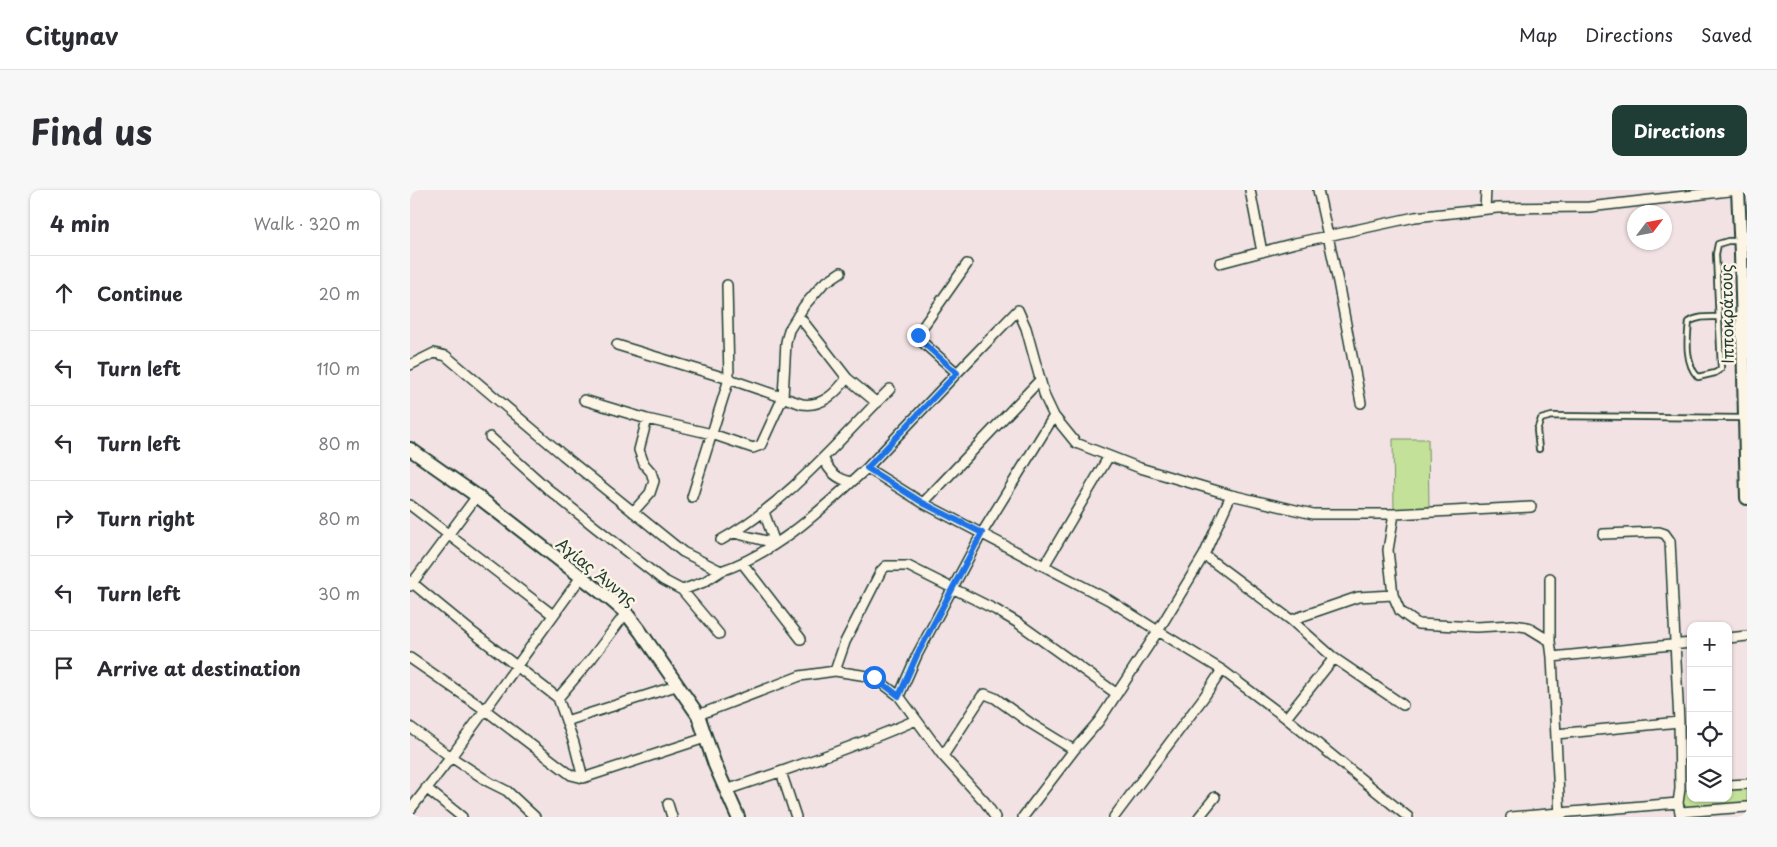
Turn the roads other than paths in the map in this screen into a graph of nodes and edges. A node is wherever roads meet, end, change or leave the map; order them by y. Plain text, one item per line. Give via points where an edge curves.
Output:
1 (1250, 190) edge
2 (1318, 190) edge
3 (1486, 190) edge
4 (1738, 190) edge
5 (1485, 209) junction
6 (1328, 236) junction
7 (1743, 249) edge
8 (1262, 252) junction
9 (1220, 263) dead end
10 (967, 264) dead end
11 (841, 272) dead end
12 (727, 285) dead end
13 (798, 315) junction
14 (1719, 317) junction
15 (618, 345) dead end
16 (410, 365) edge
17 (957, 373) junction
18 (847, 378) junction
19 (729, 379) junction
20 (1040, 380) junction
21 (890, 390) dead end
22 (783, 397) junction
23 (584, 400) dead end
24 (877, 403) junction
25 (1360, 403) dead end
26 (1054, 416) junction
27 (1744, 418) junction
28 (647, 419) junction
29 (712, 434) junction
30 (490, 436) dead end
31 (410, 449) edge
32 (1539, 449) dead end
33 (1109, 456) junction
34 (824, 459) junction
35 (867, 468) junction
36 (851, 482) junction
37 (1747, 483) edge
38 (1231, 495) junction
39 (477, 496) junction
40 (692, 496) dead end
41 (1747, 498) edge
42 (923, 503) junction
43 (410, 506) edge
44 (1531, 507) dead end
45 (633, 512) junction
46 (764, 512) junction
47 (1394, 514) junction
48 (734, 533) junction
49 (982, 533) junction
50 (1603, 534) dead end
51 (448, 535) junction
52 (721, 540) dead end
53 (775, 543) junction
54 (1204, 555) junction
55 (743, 564) junction
56 (1044, 566) junction
57 (721, 572) junction
58 (581, 577) junction
59 (1550, 578) dead end
60 (411, 583) edge
61 (952, 589) junction
62 (682, 590) junction
63 (1393, 595) junction
64 (626, 613) junction
65 (553, 615) junction
66 (1291, 620) junction
67 (1158, 630) junction
68 (719, 634) dead end
69 (1747, 636) edge
70 (1732, 638) edge
71 (801, 639) dead end
72 (1550, 641) junction
73 (1687, 643) edge
74 (1674, 645) junction
75 (1552, 657) junction
76 (410, 658) edge
77 (1334, 658) junction
78 (517, 666) junction
79 (1222, 670) junction
80 (835, 671) junction
81 (679, 685) junction
82 (1116, 694) junction
83 (899, 696) junction
84 (558, 698) junction
85 (1403, 705) dead end
86 (484, 709) junction
87 (698, 715) junction
88 (1286, 718) junction
89 (916, 720) junction
90 (566, 721) junction
91 (1679, 722) junction
92 (410, 727) edge
93 (1556, 734) junction
94 (705, 738) junction
95 (1074, 750) junction
96 (943, 756) junction
97 (450, 757) junction
98 (781, 772) junction
99 (583, 778) junction
100 (1747, 784) edge
101 (1732, 785) edge
102 (426, 788) junction
103 (1687, 788) edge
104 (1680, 789) junction
105 (726, 790) junction
106 (1215, 797) dead end
107 (668, 804) dead end
108 (1747, 807) edge
109 (410, 810) edge
110 (1680, 811) edge
111 (1559, 815) edge
112 (462, 817) edge
113 (535, 817) edge
114 (672, 817) edge
115 (738, 817) edge
116 (796, 817) edge
117 (995, 817) edge
118 (1024, 817) edge
119 (1114, 817) edge
120 (1199, 817) edge
121 (1408, 817) edge
122 (1511, 817) edge

1 - 8 street
2 - 6 street
3 - 5 street
4 - 5 street via 1589,207
4 - 7 street, Ιπποκράτους
5 - 6 street via 1415,217
6 - 8 street
6 - 25 street
7 - 14 lane via 1728,241 1718,244
7 - 27 street, Ιπποκράτους
8 - 9 street
10 - 17 street via 918,335
11 - 13 street via 823,284
12 - 19 street
13 - 18 street
13 - 22 street via 786,342
14 - 14 lane via 1721,369 1715,374 1698,377 1689,361 1689,322 1694,318
15 - 19 street
16 - 45 street via 434,353 446,356
17 - 20 street via 1018,310
17 - 35 street
18 - 22 street via 825,400 814,405
18 - 24 street
19 - 22 street
19 - 29 street
20 - 26 street
20 - 42 street
21 - 24 street
22 - 29 street via 758,447
23 - 28 street
24 - 34 street
26 - 33 street via 1076,443
26 - 49 street
27 - 32 lane via 1552,416 1542,419 1537,430
27 - 37 street, Ιπποκράτους
28 - 29 street
28 - 45 street via 639,450 654,481 650,493
29 - 40 street
30 - 62 street via 603,533 663,580
31 - 39 street, Αγίας Άννης
33 - 38 street
33 - 56 street
34 - 36 street via 827,467 841,480
34 - 46 street
35 - 36 street
35 - 42 street
36 - 53 street via 811,519
37 - 41 street, Ιπποκράτους
38 - 47 street via 1313,514
38 - 54 street
39 - 51 street
39 - 58 street, Αγίας Άννης
42 - 49 street
43 - 51 street
44 - 47 street
45 - 57 street via 683,552
46 - 48 street
46 - 53 street
47 - 63 street via 1388,550
48 - 52 street
48 - 53 street
49 - 56 street
49 - 61 street
50 - 74 street via 1659,532 1668,537
51 - 60 street
51 - 65 street
53 - 55 street
54 - 66 street
54 - 67 street
55 - 57 street
55 - 71 street
56 - 67 street
57 - 62 street
58 - 64 street, Αγίας Άννης
58 - 65 street
59 - 72 street
60 - 78 street
61 - 80 street via 908,566 886,566 854,624
61 - 82 street via 1018,623
61 - 83 street
62 - 68 street
63 - 66 street via 1358,598
63 - 72 street via 1400,611 1418,624 1513,625 1527,628
64 - 81 street, Αγίας Άννης
64 - 84 street
65 - 78 street
66 - 77 street
67 - 79 street
67 - 82 street
69 - 70 street
72 - 75 street
73 - 74 street
74 - 75 street
74 - 91 street
75 - 93 street
76 - 86 street
77 - 85 street
77 - 88 street
78 - 84 street
78 - 86 street
79 - 88 street
79 - 119 street
80 - 83 street via 874,677
80 - 87 street via 800,676
81 - 87 street, Αγίας Άννης
81 - 90 street
82 - 95 street via 1099,721
83 - 89 street
84 - 90 street
86 - 97 street
86 - 99 street via 571,775
87 - 94 street, Αγίας Άννης
88 - 121 street
89 - 96 street
89 - 98 street
90 - 99 street
91 - 93 street
91 - 104 street
92 - 97 street
93 - 111 street
94 - 99 street
94 - 105 street, Αγίας Άννης
95 - 96 street via 985,694
95 - 118 street
96 - 117 street
97 - 102 street
97 - 113 street via 507,791
98 - 105 street
98 - 116 street
100 - 101 street
102 - 109 street
102 - 112 street
103 - 104 street
104 - 110 street
105 - 115 street, Αγίας Άννης
106 - 120 street
107 - 114 street
108 - 110 street
110 - 111 street
111 - 122 street

